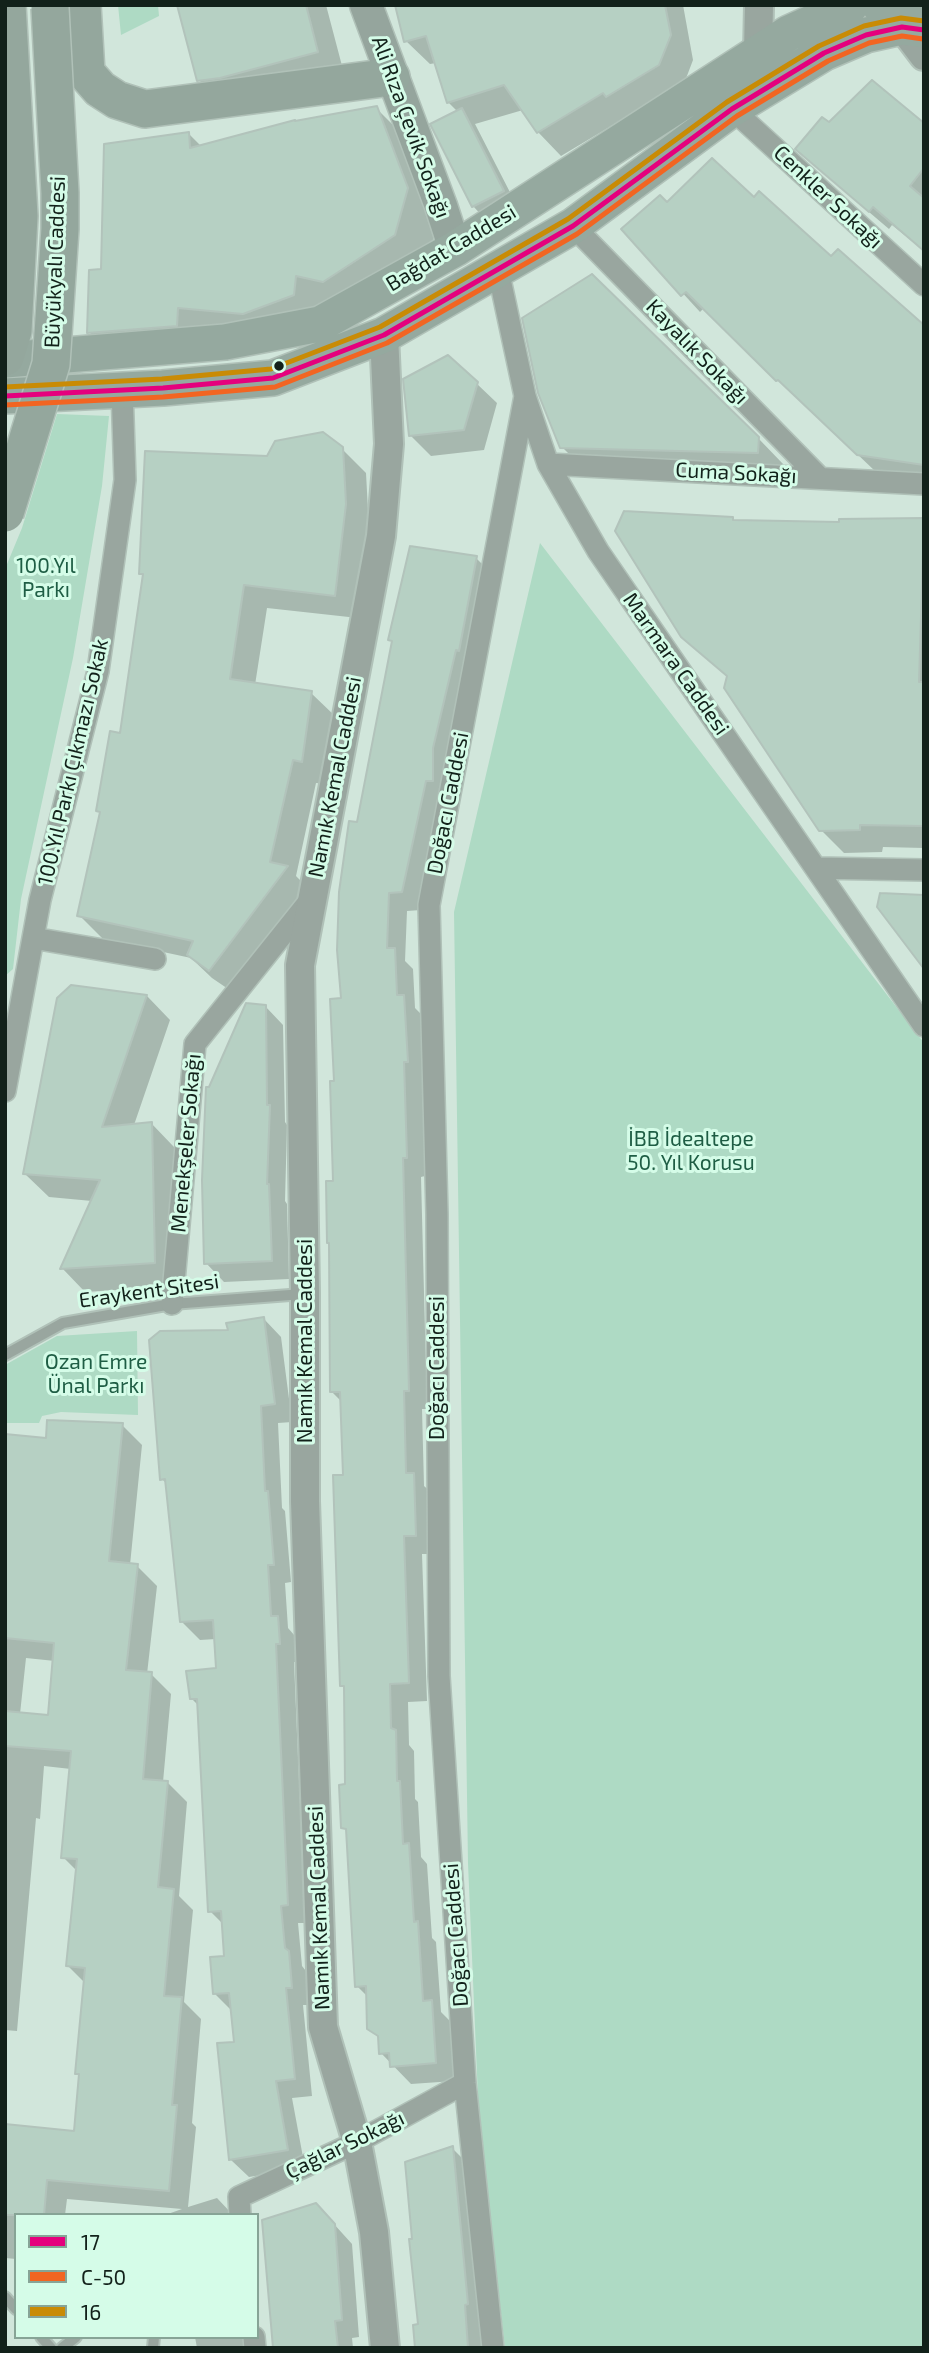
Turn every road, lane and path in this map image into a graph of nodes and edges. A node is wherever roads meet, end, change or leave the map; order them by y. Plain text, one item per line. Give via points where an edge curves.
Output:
1 (366, 5) edge
2 (759, 5) edge
3 (851, 5) edge
4 (60, 6) edge
5 (7, 13) edge
6 (907, 17) edge
7 (758, 53) junction
8 (924, 56) edge
9 (391, 77) junction
10 (732, 109) junction
11 (573, 226) junction
12 (455, 249) junction
13 (498, 270) junction
14 (924, 285) edge
15 (384, 335) junction
16 (5, 358) edge
17 (122, 389) junction
18 (5, 396) edge
19 (526, 396) junction
20 (548, 464) junction
21 (820, 478) junction
22 (924, 484) edge
23 (5, 513) edge
24 (817, 868) junction
25 (924, 870) edge
26 (313, 897) junction
27 (33, 938) junction
28 (155, 959) dead end
29 (924, 1026) edge
30 (5, 1091) edge
31 (306, 1293) junction
32 (172, 1304) junction
33 (5, 1355) edge
34 (465, 2083) junction
35 (356, 2142) junction
36 (240, 2213) edge
37 (385, 2348) edge
38 (493, 2348) edge

1 - 9 main road, Ali Rıza Çevik Sokağı
2 - 7 street
3 - 7 main road, Bağdat Caddesi via 789,33
4 - 9 highway via 86,73 100,89 130,106 145,109
4 - 23 highway, Büyükyalı Caddesi, bridge via 60,229 51,364
5 - 16 highway, Büyükyalı Caddesi via 19,216 13,331
6 - 8 street
6 - 10 main road, Bağdat Caddesi via 824,53
7 - 12 main road, Bağdat Caddesi
9 - 12 main road, Ali Rıza Çevik Sokağı
10 - 11 main road, Bağdat Caddesi
10 - 14 street, Cenkler Sokağı
11 - 13 main road, Bağdat Caddesi
11 - 21 street, Kayalık Sokağı
12 - 16 main road, Bağdat Caddesi via 320,324 225,342
13 - 15 main road, Bağdat Caddesi
13 - 19 street, Marmara Caddesi
15 - 17 main road, Bağdat Caddesi via 273,378
15 - 26 street, Namık Kemal Caddesi via 389,444 381,536
17 - 18 main road, Bağdat Caddesi
17 - 27 street, 100.Yıl Parkı Çıkmazı Sokak via 125,480 98,671
19 - 20 street, Marmara Caddesi
19 - 34 street, Doğacı Caddesi via 429,905 437,1228 439,1676
20 - 21 street, Cuma Sokağı
20 - 24 street, Marmara Caddesi via 598,551
21 - 22 street, Cuma Sokağı
24 - 25 street
24 - 29 street, Marmara Caddesi
26 - 31 street, Namık Kemal Caddesi via 300,965
26 - 32 street, Menekşeler Sokağı via 195,1044
27 - 28 street
27 - 30 street, 100.Yıl Parkı Çıkmazı Sokak
31 - 32 lane, Eraykent Sitesi
31 - 35 street, Namık Kemal Caddesi via 305,1500 323,2027
32 - 33 lane, Eraykent Sitesi via 63,1323
34 - 35 street, Çağlar Sokağı
34 - 38 street, Doğacı Caddesi
35 - 36 street, Çağlar Sokağı via 239,2197
35 - 37 street, Namık Kemal Caddesi via 374,2232

